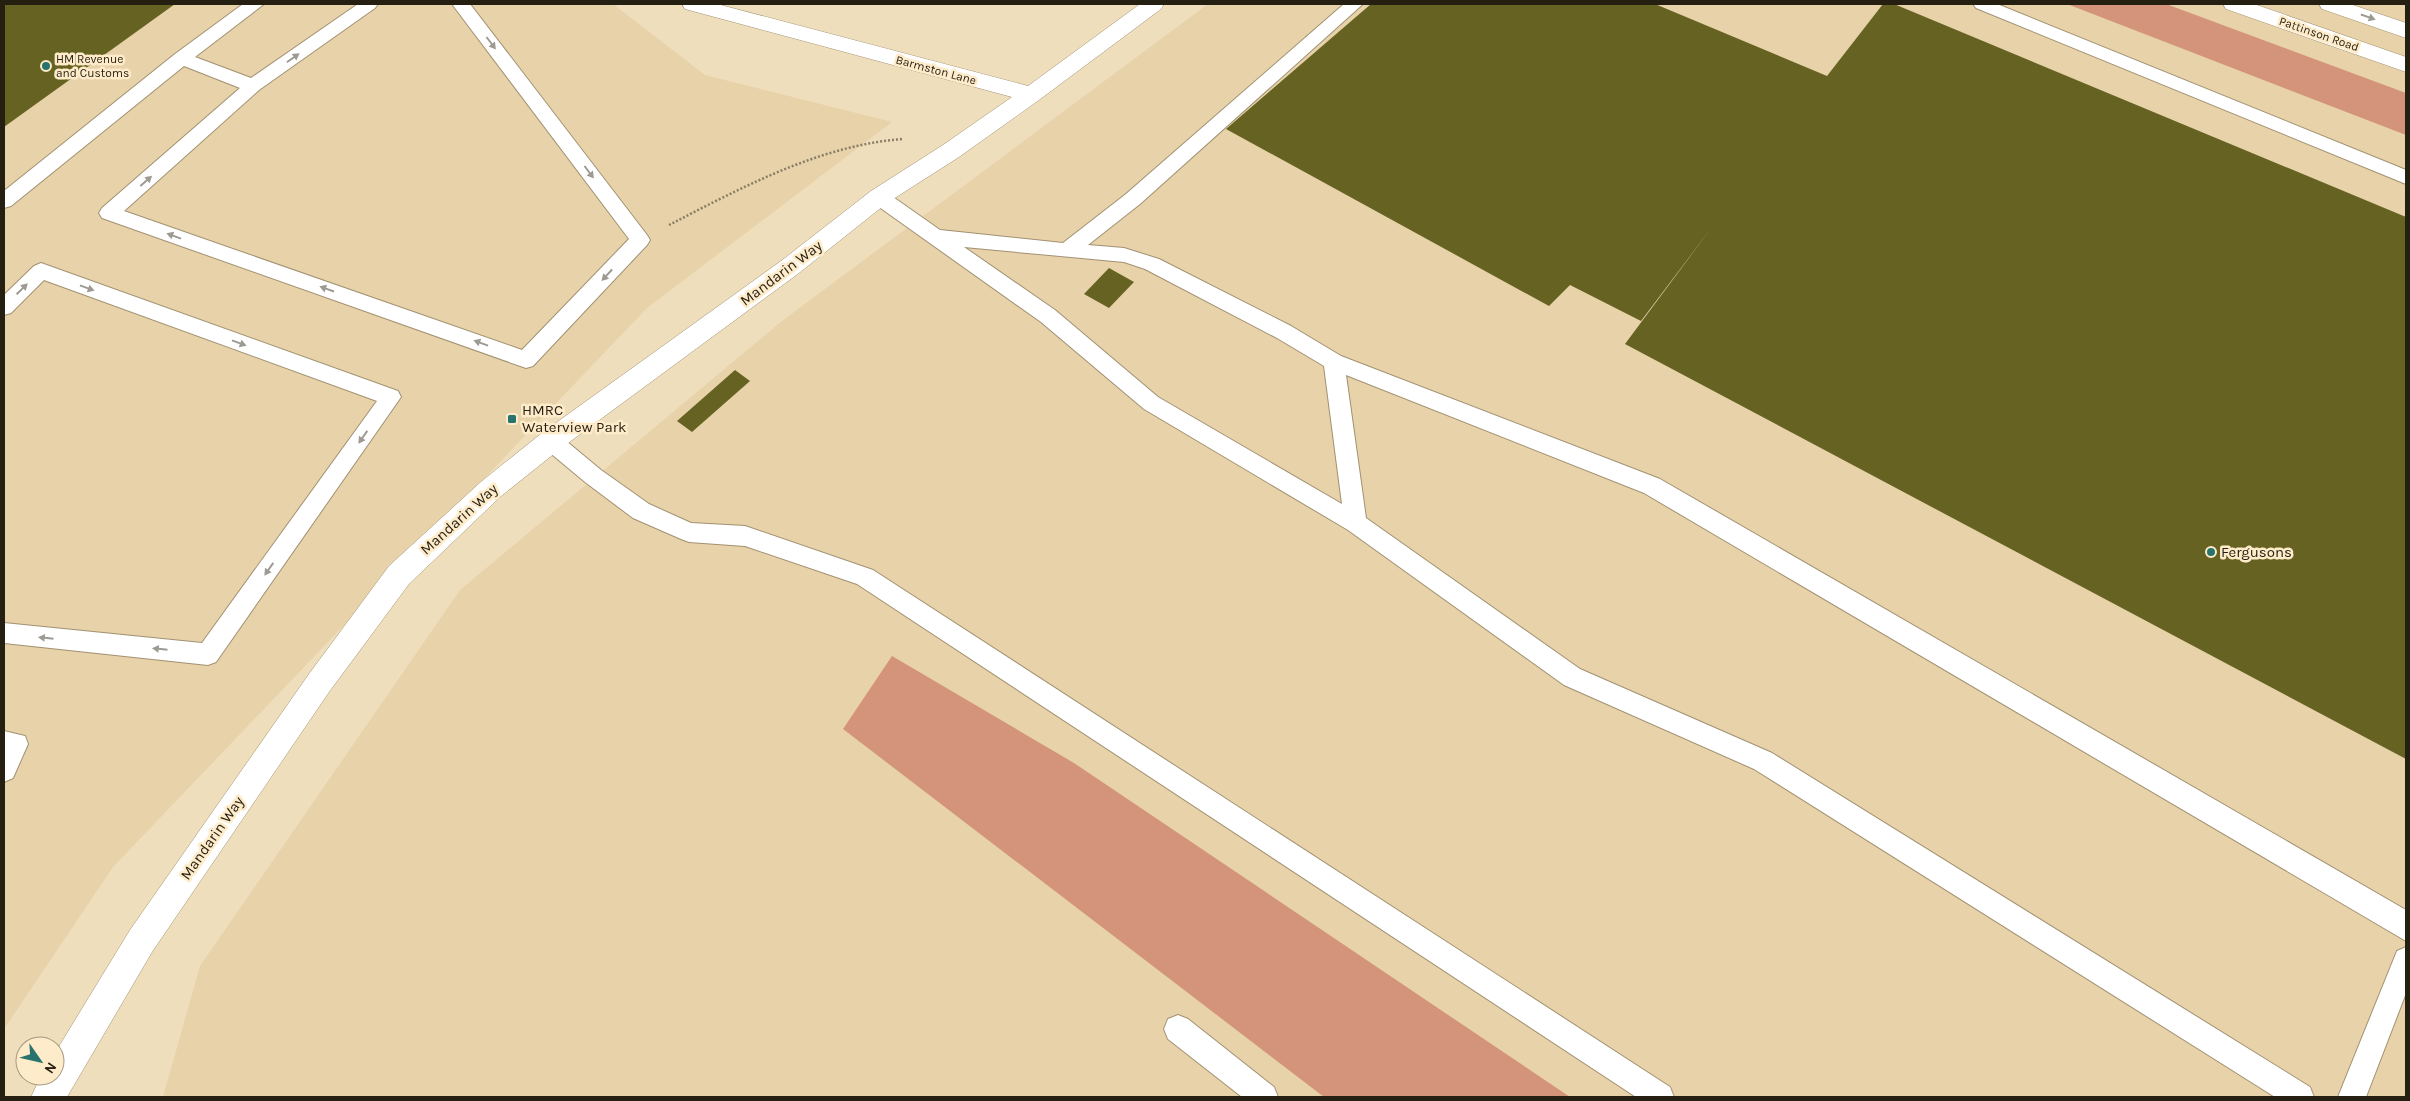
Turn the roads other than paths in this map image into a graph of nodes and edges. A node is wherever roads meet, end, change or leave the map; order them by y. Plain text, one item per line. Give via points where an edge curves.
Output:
1 (255, 4) edge
2 (369, 4) edge
3 (461, 4) edge
4 (692, 4) edge
5 (1154, 4) edge
6 (1354, 4) edge
7 (1982, 4) edge
8 (2233, 4) edge
9 (2329, 4) edge
10 (2406, 30) edge
11 (181, 58) junction
12 (2406, 65) edge
13 (253, 86) junction
14 (1031, 95) junction
15 (2406, 177) edge
16 (879, 197) junction
17 (4, 201) edge
18 (938, 237) junction
19 (1067, 251) junction
20 (4, 307) edge
21 (1334, 362) junction
22 (550, 441) junction
23 (1356, 523) junction
24 (4, 633) edge
25 (4, 742) edge
26 (4, 770) edge
27 (2406, 928) edge
28 (2406, 960) edge
29 (1178, 1029) dead end
30 (48, 1097) edge
31 (1264, 1097) edge
32 (1660, 1097) edge
33 (2300, 1097) edge
34 (2352, 1097) edge

1 - 11 lane
13 -> 2 lane
3 -> 13 lane via 640,240 526,360 110,213
4 - 14 street, Barmston Lane
5 - 14 street
6 - 19 lane via 1133,199
7 - 15 lane
8 - 12 street, Pattinson Road
9 -> 10 street
11 - 13 lane
11 - 17 lane
14 - 16 street, Mandarin Way
16 - 18 lane
16 - 22 street, Mandarin Way via 790,267
18 - 19 lane
18 - 23 lane via 1048,316 1151,403
19 - 21 lane via 1124,255 1152,264 1284,332
20 -> 24 lane via 41,271 391,397 208,654
21 - 23 lane
21 - 27 lane via 1652,486
22 - 30 street, Mandarin Way via 491,489 399,574 141,941
22 - 32 lane via 641,511 688,532 745,536 865,577
23 - 33 lane via 1572,677 1763,761
25 - 26 lane via 16,744
28 - 34 lane
29 - 31 lane

